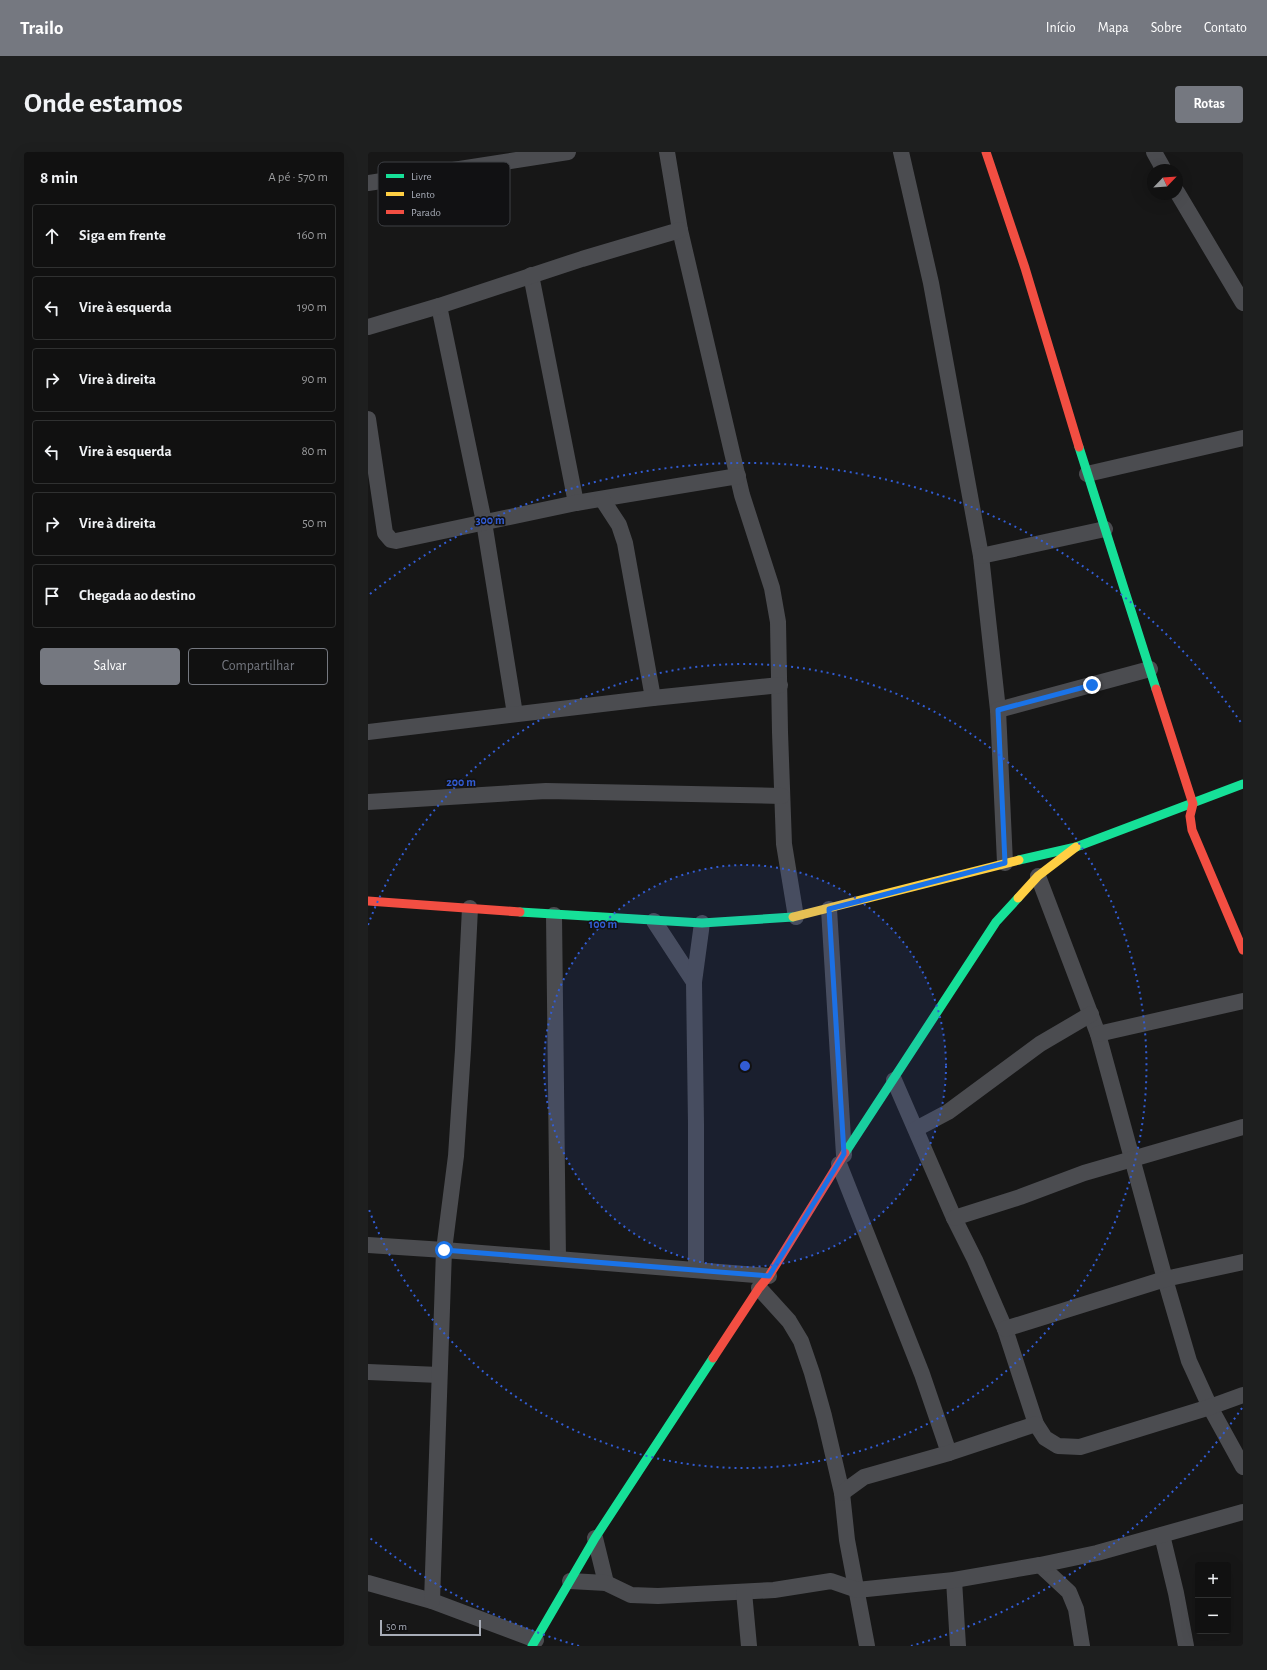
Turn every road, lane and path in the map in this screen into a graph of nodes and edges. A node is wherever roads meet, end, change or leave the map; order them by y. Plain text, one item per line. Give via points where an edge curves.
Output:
1 (568, 152) edge
2 (667, 152) edge
3 (901, 152) edge
4 (986, 152) edge
5 (1154, 152) edge
6 (503, 162) edge
7 (1161, 164) edge
8 (378, 181) edge
9 (368, 183) edge
10 (1182, 200) edge
11 (680, 230) junction
12 (531, 275) junction
13 (1238, 283) edge
14 (1243, 303) edge
15 (439, 306) junction
16 (368, 327) edge
17 (368, 419) edge
18 (1243, 438) edge
19 (1088, 474) junction
20 (738, 476) junction
21 (602, 499) junction
22 (576, 503) junction
23 (484, 522) junction
24 (1105, 529) junction
25 (981, 556) junction
26 (1150, 669) junction
27 (780, 685) junction
28 (652, 698) junction
29 (998, 710) junction
30 (515, 714) junction
31 (368, 732) edge
32 (1243, 784) edge
33 (782, 796) junction
34 (368, 802) edge
35 (1193, 804) junction
36 (1076, 847) junction
37 (1005, 863) junction
38 (1038, 876) junction
39 (368, 901) edge
40 (470, 908) junction
41 (829, 909) junction
42 (554, 915) junction
43 (796, 917) junction
44 (654, 921) junction
45 (702, 923) junction
46 (1243, 950) edge
47 (694, 982) junction
48 (1243, 1001) edge
49 (1091, 1014) junction
50 (1098, 1034) junction
51 (894, 1080) junction
52 (1243, 1127) edge
53 (916, 1129) junction
54 (1132, 1158) junction
55 (841, 1159) junction
56 (954, 1218) junction
57 (368, 1245) edge
58 (444, 1250) junction
59 (558, 1259) junction
60 (1243, 1262) edge
61 (696, 1270) junction
62 (1165, 1279) junction
63 (764, 1282) junction
64 (1005, 1329) junction
65 (368, 1372) edge
66 (439, 1375) junction
67 (1243, 1395) edge
68 (1210, 1407) junction
69 (1036, 1424) junction
70 (949, 1453) junction
71 (1243, 1467) edge
72 (838, 1469) junction
73 (864, 1477) junction
74 (842, 1493) junction
75 (1243, 1512) edge
76 (1162, 1535) junction
77 (595, 1538) junction
78 (1040, 1565) junction
79 (954, 1580) junction
80 (570, 1581) junction
81 (606, 1583) junction
82 (368, 1584) edge
83 (857, 1590) junction
84 (744, 1592) junction
85 (432, 1601) junction
86 (534, 1643) edge
87 (749, 1646) edge
88 (868, 1646) edge
89 (958, 1646) edge
90 (1082, 1646) edge
91 (1186, 1646) edge

1 - 6 street
2 - 11 street
3 - 25 street via 931,283
4 - 19 street via 1025,268
5 - 7 street
8 - 9 street
10 - 13 street
11 - 12 street
11 - 20 street
12 - 15 street
12 - 22 street
13 - 14 street
15 - 16 street
15 - 23 street
17 - 23 street via 388,538 401,541
18 - 19 street
19 - 24 street
20 - 21 street
20 - 27 street via 748,517 772,588 778,622
21 - 22 street
21 - 28 street via 618,525 625,543
22 - 23 street
23 - 30 street
24 - 25 street
24 - 26 street
25 - 29 street
26 - 29 street
26 - 35 street
27 - 28 street
27 - 33 street
28 - 30 street
29 - 37 street
30 - 31 street
32 - 35 street
33 - 34 street via 546,791
33 - 43 street via 784,844
35 - 36 street
35 - 46 street via 1190,816 1192,830
36 - 37 street
36 - 38 street
37 - 41 street
38 - 49 street
38 - 51 street via 996,922
39 - 40 street
40 - 42 street
40 - 58 street via 456,1156
41 - 43 street
41 - 55 street
42 - 44 street
42 - 59 street
43 - 45 street
44 - 45 street
44 - 47 street
45 - 47 street
47 - 61 street
48 - 50 street
49 - 50 street
49 - 53 street via 1040,1044 948,1112
50 - 54 street
51 - 53 street
51 - 55 street
52 - 54 street
53 - 56 street
54 - 56 street
54 - 62 street
55 - 63 street
55 - 70 street
56 - 64 street
57 - 58 street
58 - 59 street
58 - 66 street
59 - 61 street
60 - 62 street
61 - 63 street
62 - 64 street
62 - 68 street via 1189,1361
63 - 72 street via 801,1342
63 - 77 street
64 - 69 street
65 - 66 street
66 - 85 street
67 - 68 street
68 - 69 street via 1080,1447 1058,1446 1045,1438
68 - 71 street
69 - 70 street
70 - 73 street
72 - 73 street
72 - 74 street
73 - 74 street
74 - 83 street via 847,1540
75 - 76 street
76 - 78 street
76 - 91 street
77 - 80 street
77 - 81 street
78 - 79 street
78 - 90 street via 1069,1592 1076,1609
79 - 83 street
79 - 89 street
80 - 81 street
80 - 86 street
81 - 84 street via 632,1595
82 - 85 street
83 - 84 street via 831,1581
83 - 88 street
84 - 87 street
85 - 86 street

